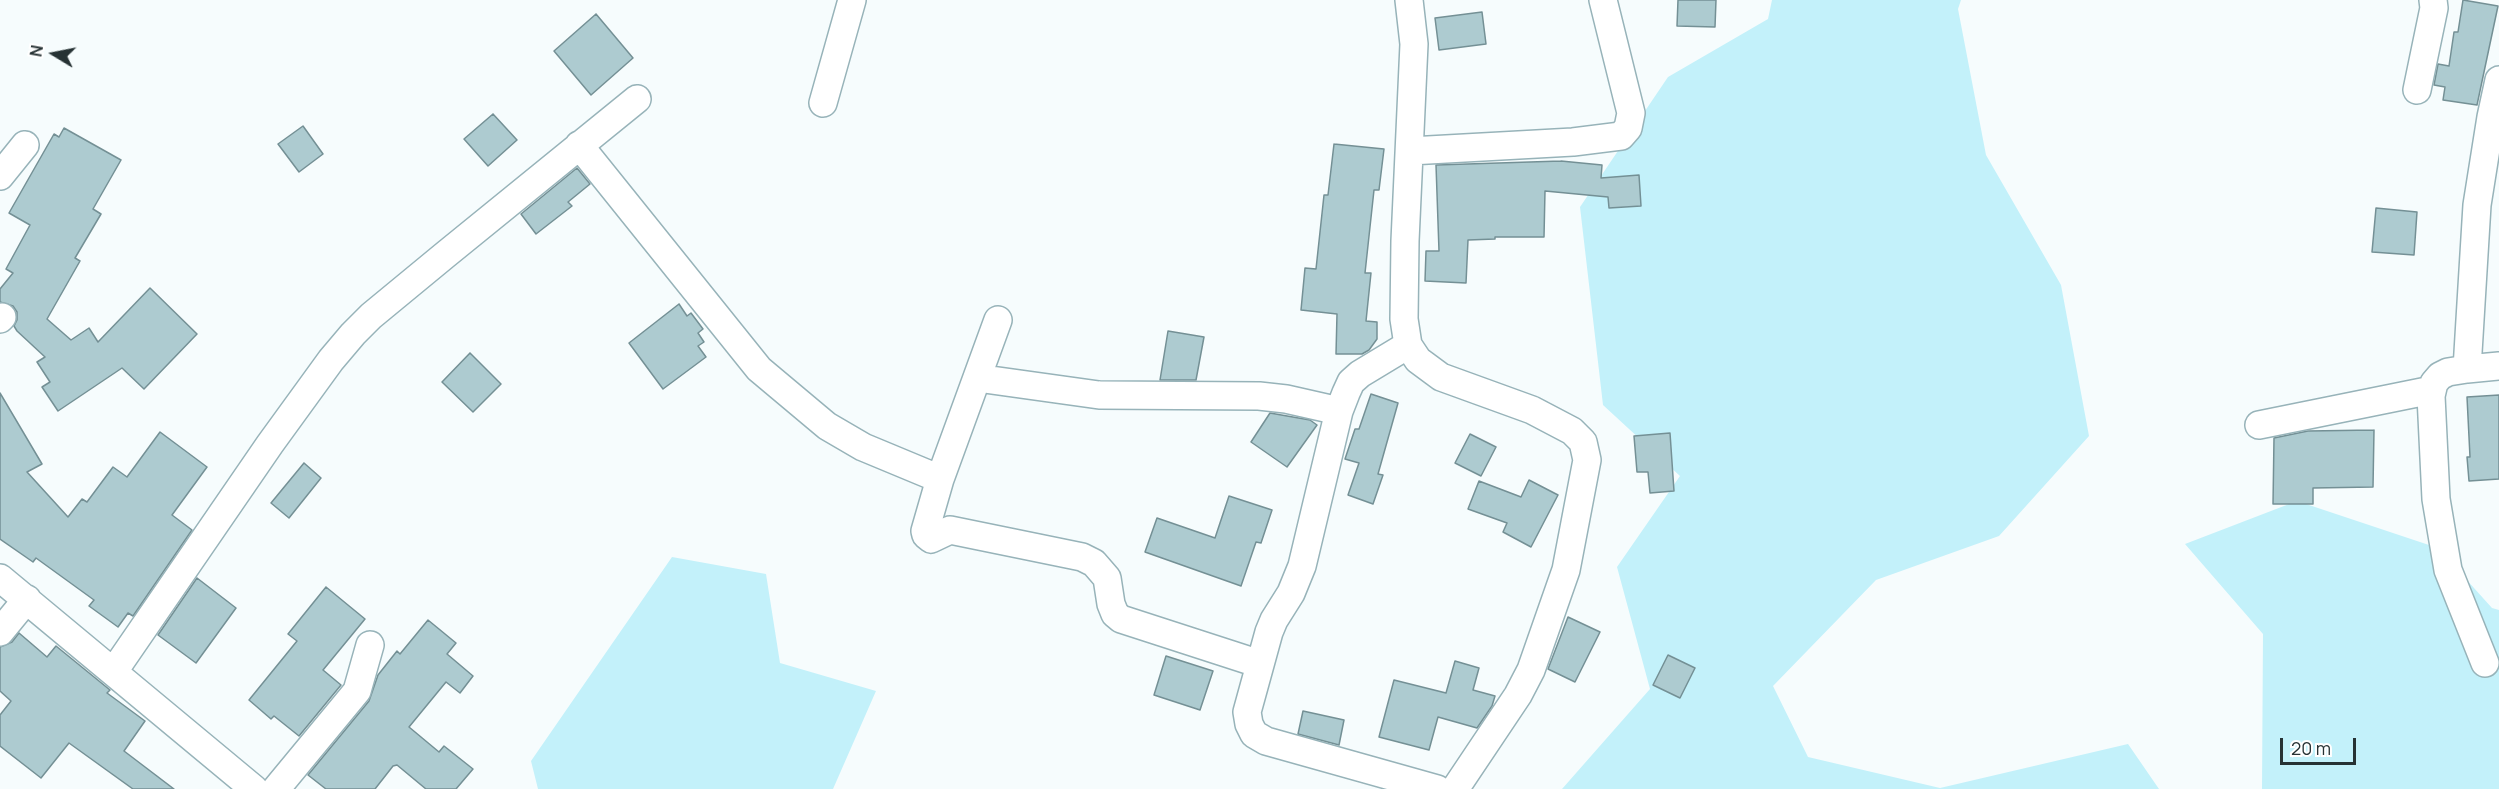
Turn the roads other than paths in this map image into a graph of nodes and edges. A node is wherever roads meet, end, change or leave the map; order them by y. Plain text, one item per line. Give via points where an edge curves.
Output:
1 (852, 0) edge
2 (1409, 0) edge
3 (1603, 0) edge
4 (2433, 0) edge
5 (2499, 81) edge
6 (2417, 90) dead end
7 (638, 99) dead end
8 (823, 104) dead end
9 (25, 145) dead end
10 (579, 146) junction
11 (1410, 151) junction
12 (0, 176) edge
13 (998, 320) dead end
14 (1408, 345) junction
15 (2499, 366) edge
16 (2467, 369) junction
17 (977, 378) junction
18 (2432, 390) junction
19 (1339, 411) junction
20 (2259, 425) dead end
21 (940, 479) junction
22 (0, 578) edge
23 (27, 599) junction
24 (0, 632) edge
25 (370, 645) dead end
26 (2485, 663) dead end
27 (1260, 664) junction
28 (114, 671) junction
29 (254, 789) edge
30 (276, 789) edge
31 (1437, 789) edge
32 (1455, 789) edge

1 - 8 street
2 - 11 street via 1414,44
3 - 11 street via 1631,114 1628,128 1621,136
4 - 6 street
5 - 16 street via 2477,205
7 - 10 street
9 - 12 street
10 - 21 street via 759,369 827,426 863,447
10 - 28 street via 353,334 270,444
11 - 14 street via 1404,319
13 - 17 street
14 - 19 street via 1360,374 1352,382
14 - 32 street via 1418,360 1441,377 1532,410 1572,431 1583,442 1587,460 1566,570 1531,670
15 - 16 street
16 - 18 street via 2440,376
17 - 19 street via 1099,396 1259,396
17 - 21 street
18 - 20 street
18 - 26 street via 2436,499 2448,570
19 - 27 street via 1302,566 1274,620
21 - 27 street via 925,531 928,538 950,530 1082,557 1094,562 1107,578 1111,604 1121,620
22 - 23 street
23 - 24 street
23 - 28 street
25 - 30 street via 357,691
27 - 31 street via 1247,712 1254,734 1266,741
28 - 29 street

